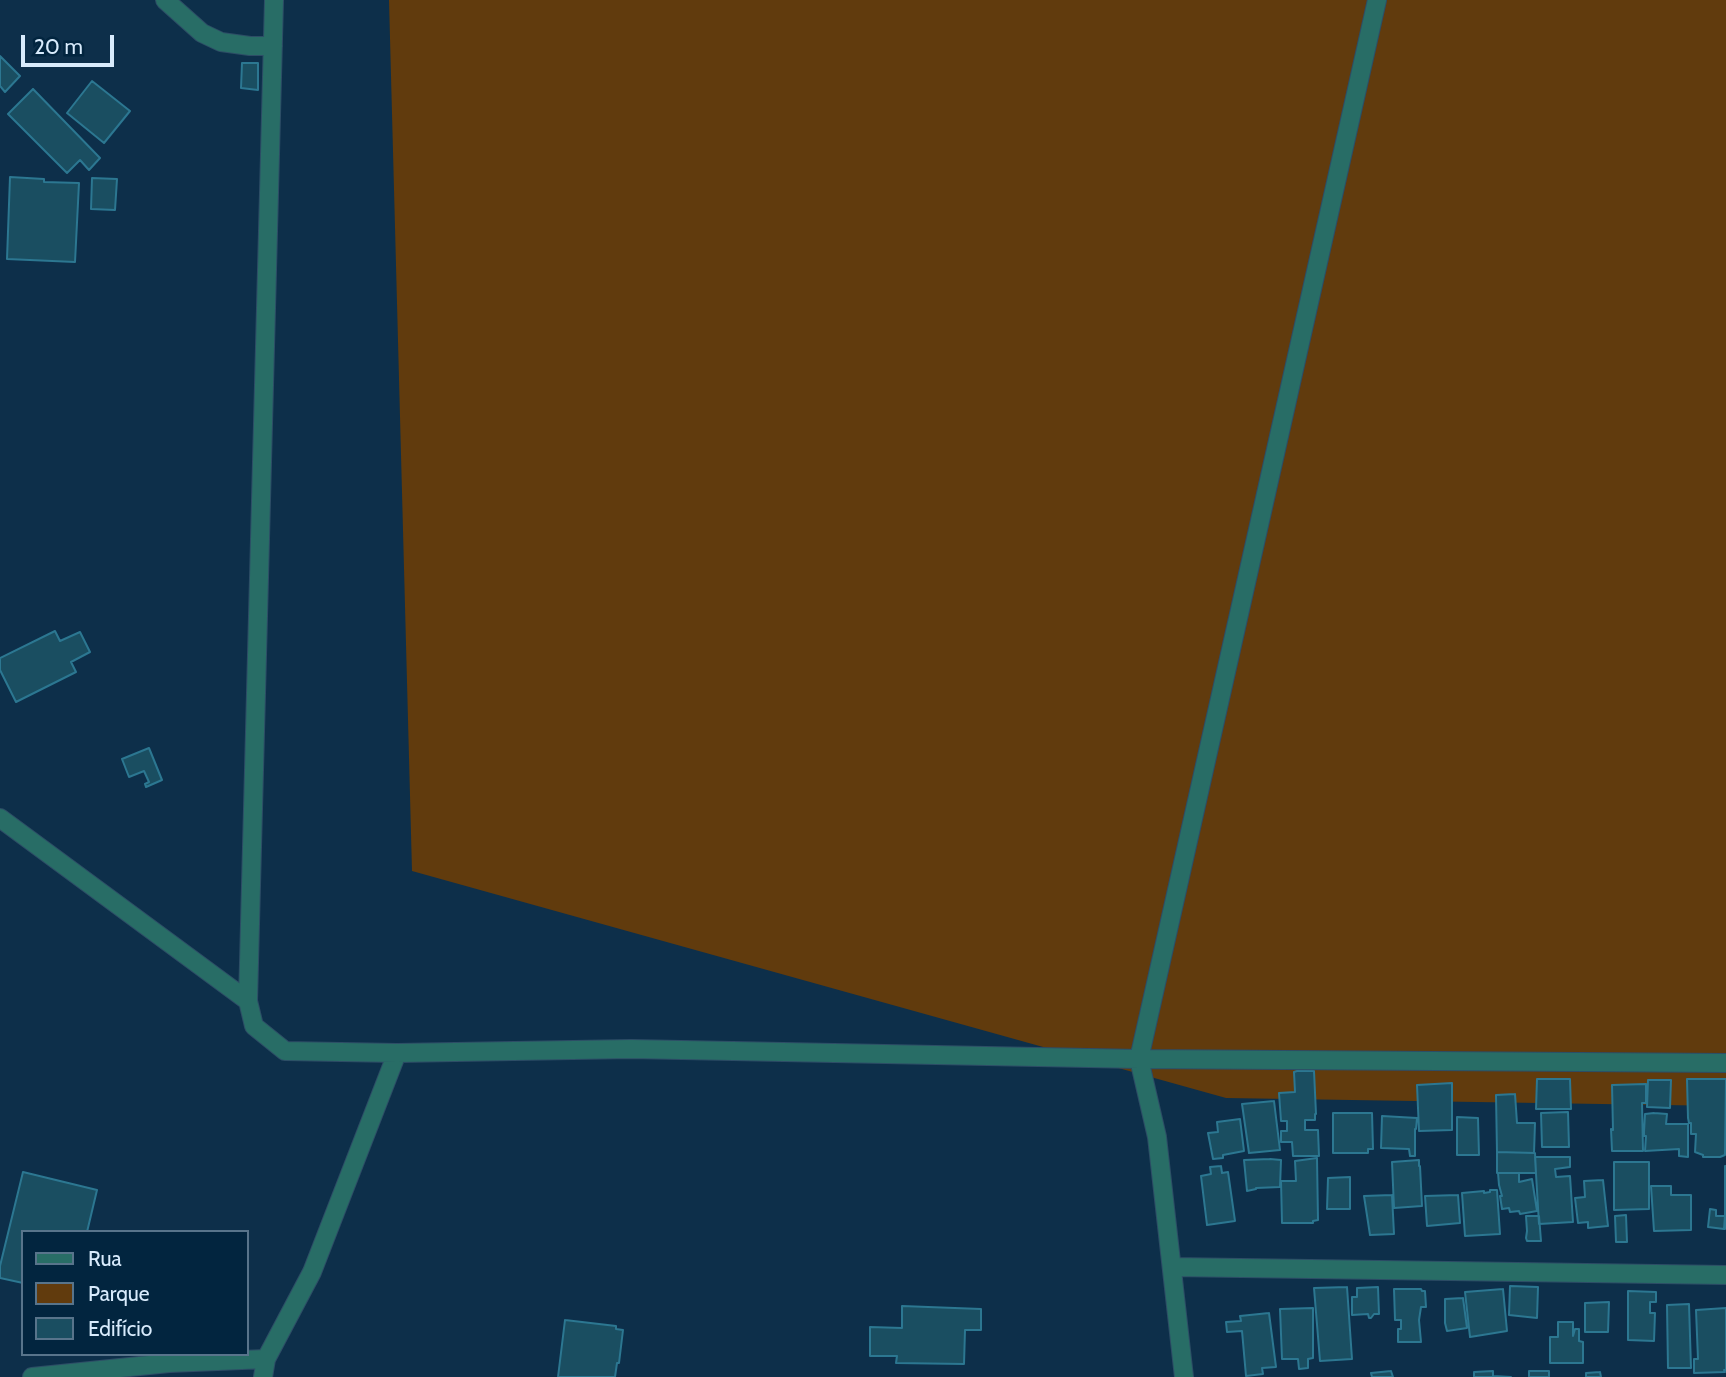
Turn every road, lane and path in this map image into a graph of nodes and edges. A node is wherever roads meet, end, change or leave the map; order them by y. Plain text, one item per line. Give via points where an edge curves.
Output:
1 (165, 0) edge
2 (274, 0) edge
3 (1377, 0) edge
4 (273, 46) junction
5 (0, 818) edge
6 (248, 1001) junction
7 (397, 1053) junction
8 (1139, 1059) junction
9 (1726, 1063) edge
10 (1172, 1267) junction
11 (1726, 1275) edge
12 (125, 1368) junction
13 (265, 1368) edge
14 (33, 1377) edge
15 (107, 1377) edge
16 (1184, 1377) edge

1 - 4 street via 202,33 221,42
2 - 4 street
3 - 8 street
4 - 6 street
5 - 6 street
6 - 7 street via 254,1026 285,1051
7 - 8 street via 631,1049
7 - 13 street via 312,1272
8 - 9 street
8 - 10 street via 1157,1137
10 - 11 street
10 - 16 street
12 - 13 street via 169,1363
12 - 14 street
12 - 15 street

